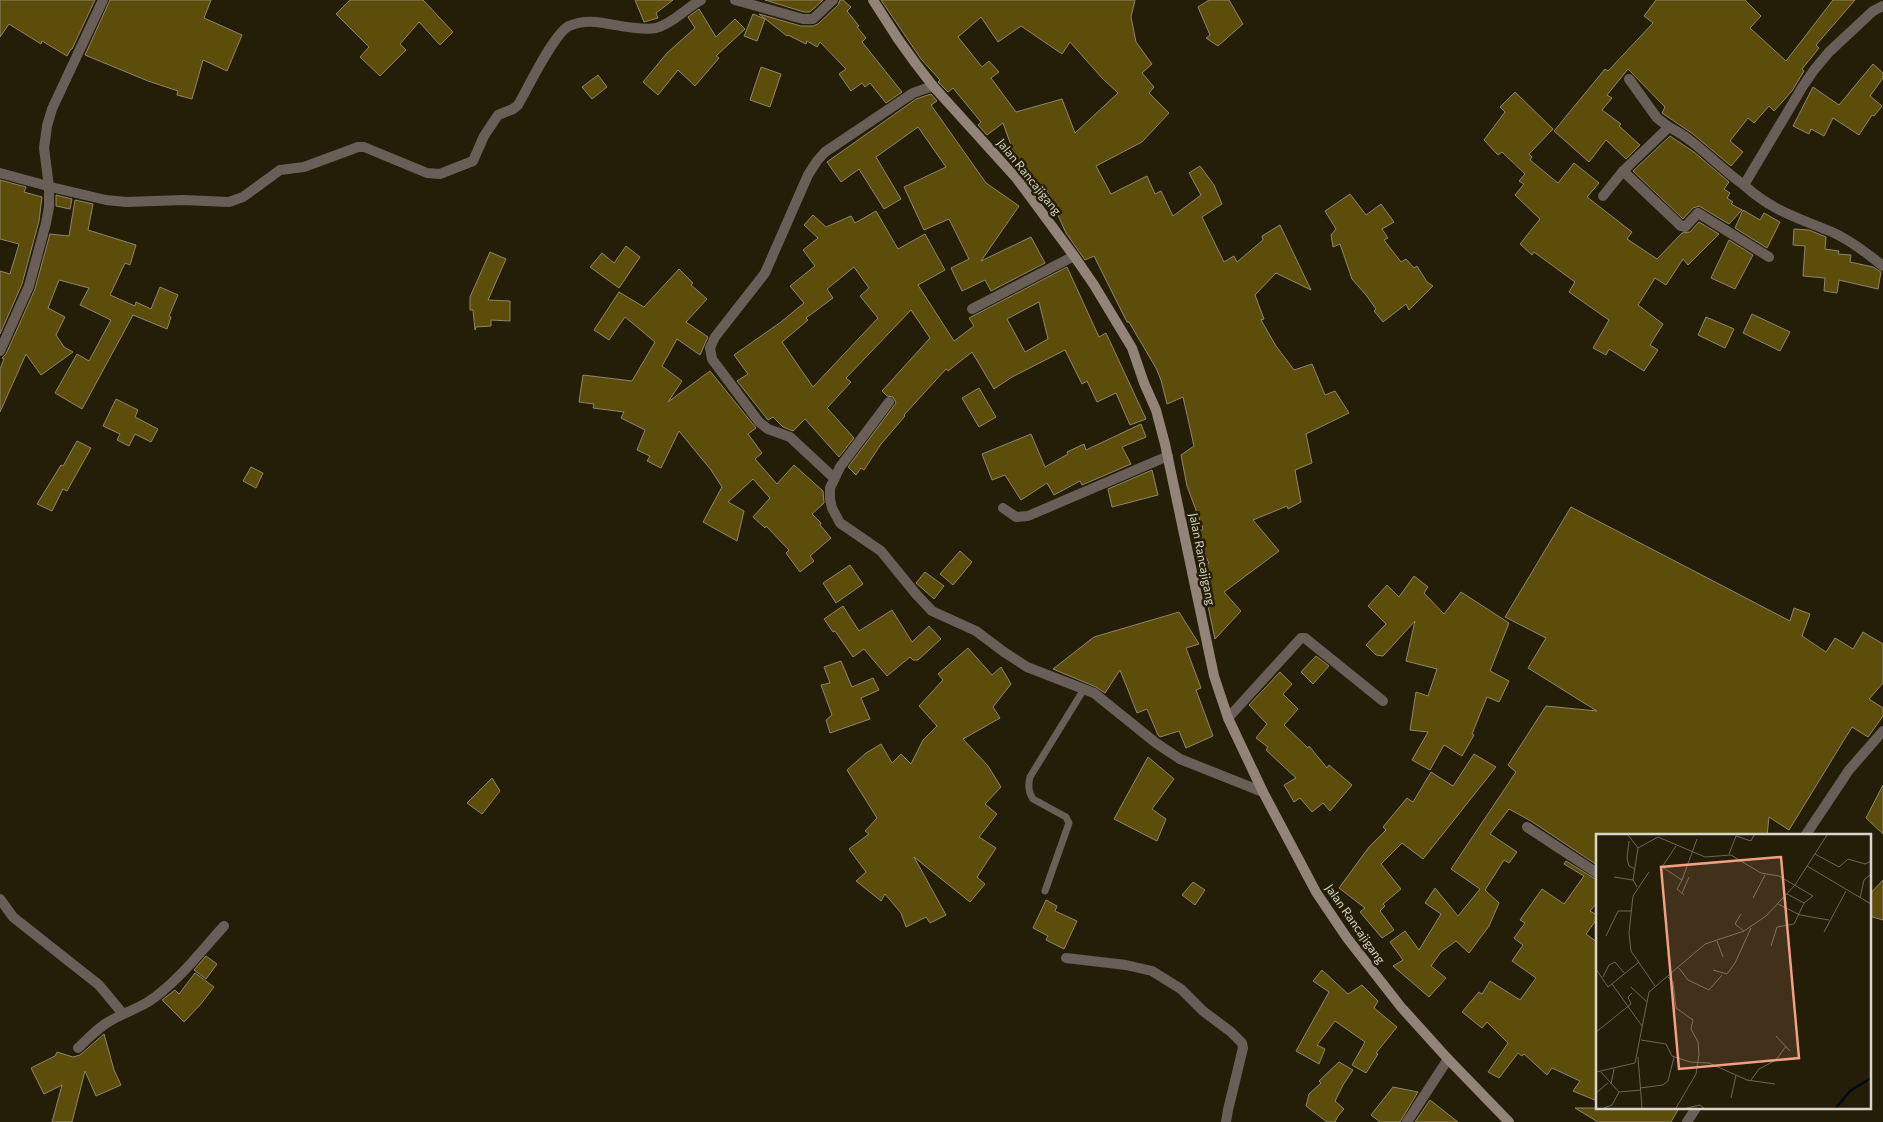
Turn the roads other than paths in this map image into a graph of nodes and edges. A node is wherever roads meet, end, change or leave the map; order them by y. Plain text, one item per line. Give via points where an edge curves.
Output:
1 (103, 0) edge
2 (701, 0) edge
3 (735, 0) edge
4 (833, 0) edge
5 (872, 0) edge
6 (1883, 6) edge
7 (1629, 80) dead end
8 (933, 86) junction
9 (1668, 128) junction
10 (1624, 172) junction
11 (0, 173) edge
12 (1744, 185) junction
13 (49, 187) junction
14 (1604, 196) dead end
15 (1074, 256) junction
16 (1769, 257) dead end
17 (1883, 266) edge
18 (972, 309) dead end
19 (0, 351) edge
20 (889, 402) dead end
21 (1168, 456) junction
22 (834, 478) junction
23 (1003, 508) dead end
24 (1084, 689) junction
25 (1383, 701) dead end
26 (1228, 718) junction
27 (1883, 731) edge
28 (1263, 792) junction
29 (1527, 827) dead end
30 (1806, 834) edge
31 (1596, 872) edge
32 (1045, 891) dead end
33 (0, 899) edge
34 (224, 926) dead end
35 (1066, 958) dead end
36 (123, 1014) junction
37 (78, 1048) dead end
38 (1448, 1059) junction
39 (1695, 1110) edge
40 (1226, 1122) edge
41 (1407, 1122) edge
42 (1509, 1122) edge
43 (1687, 1122) edge

1 - 13 street via 61,88 47,126 44,148
2 - 13 street via 655,28 598,22 581,22 566,28 557,37 518,105 500,113 491,124 475,159 440,174 427,173 360,147 304,167 280,170 232,202 126,202
3 - 4 street via 813,20
5 - 8 main road, Jalan Rancajigang
6 - 12 street via 1873,11 1814,70
7 - 9 street
8 - 15 main road, Jalan Rancajigang via 1011,172
8 - 22 street via 913,94 825,152 817,161 765,273 710,348 712,359 759,422 790,437
9 - 10 street
9 - 12 street via 1678,132
10 - 14 street
10 - 16 street via 1681,226 1698,213
11 - 13 street
12 - 17 street via 1784,213 1833,232
13 - 19 street via 47,215 29,286
15 - 18 street
15 - 21 main road, Jalan Rancajigang via 1132,348 1156,410
20 - 22 street
21 - 23 street via 1028,516 1016,518
21 - 26 main road, Jalan Rancajigang via 1214,676
22 - 24 street via 830,499 840,523 882,550 932,611 976,632 1028,667
24 - 28 street via 1100,696 1173,755
24 - 32 lane via 1028,783 1033,799 1066,817 1070,823
25 - 26 street via 1301,638
26 - 28 main road, Jalan Rancajigang
27 - 30 street via 1849,770
28 - 38 main road, Jalan Rancajigang via 1316,892 1347,938 1401,1007
29 - 31 street
33 - 36 street via 13,917 99,985
34 - 36 street via 156,996
35 - 40 street via 1126,965 1152,972 1181,989 1242,1043 1244,1048
36 - 37 street via 97,1030
38 - 41 street
38 - 42 main road, Jalan Rancajigang
39 - 43 street

